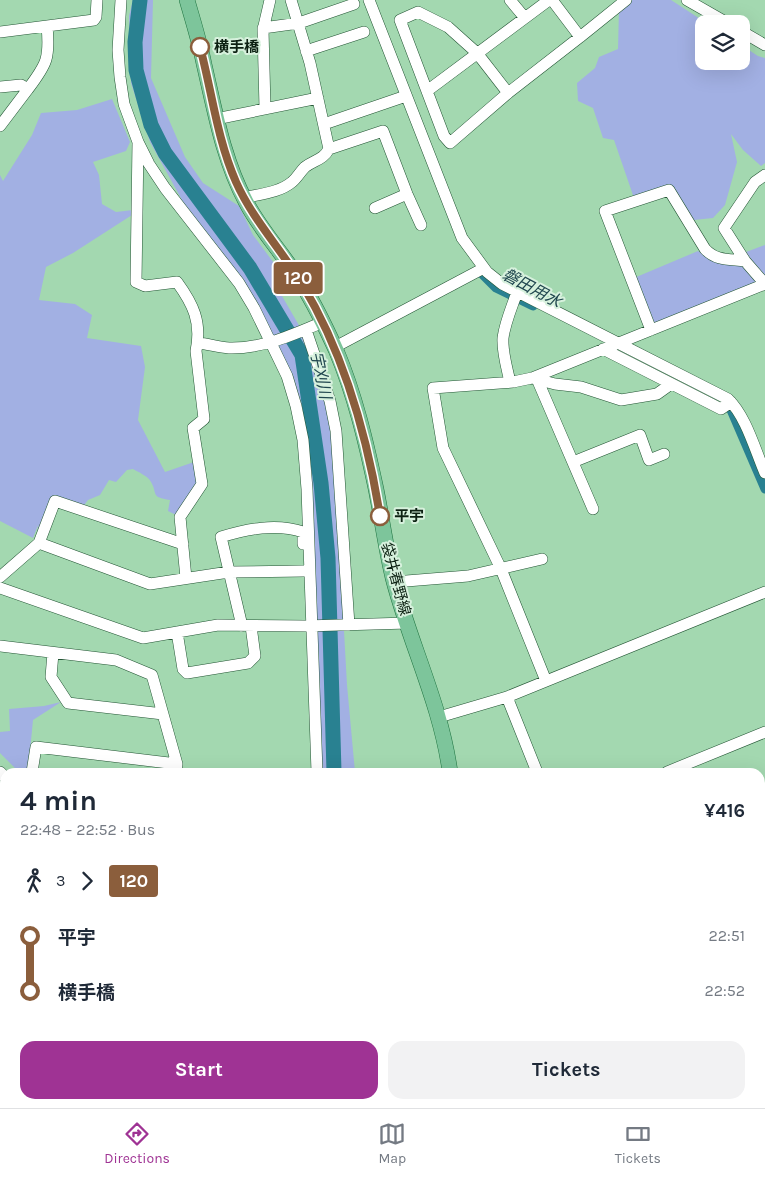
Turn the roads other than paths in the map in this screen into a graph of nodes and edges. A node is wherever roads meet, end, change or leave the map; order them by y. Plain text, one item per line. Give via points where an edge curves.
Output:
1 (97, 0) edge
2 (121, 0) edge
3 (188, 0) edge
4 (270, 0) edge
5 (291, 0) edge
6 (369, 0) edge
7 (510, 0) edge
8 (551, 0) edge
9 (626, 0) edge
10 (687, 0) edge
11 (354, 4) dead end
12 (713, 15) edge
13 (525, 18) junction
14 (299, 23) junction
15 (47, 26) junction
16 (263, 28) junction
17 (0, 32) edge
18 (364, 32) dead end
19 (750, 36) edge
20 (580, 37) junction
21 (765, 45) edge
22 (306, 51) junction
23 (477, 53) junction
24 (0, 87) edge
25 (28, 90) junction
26 (427, 91) junction
27 (508, 93) junction
28 (406, 96) junction
29 (318, 98) junction
30 (265, 108) junction
31 (216, 119) junction
32 (324, 124) junction
33 (0, 126) edge
34 (138, 142) junction
35 (329, 149) junction
36 (765, 175) edge
37 (407, 194) junction
38 (244, 198) junction
39 (375, 208) dead end
40 (421, 225) dead end
41 (745, 261) junction
42 (484, 268) junction
43 (765, 284) edge
44 (517, 292) junction
45 (322, 322) junction
46 (306, 330) junction
47 (651, 330) junction
48 (272, 342) junction
49 (198, 343) junction
50 (619, 343) junction
51 (335, 347) junction
52 (603, 349) junction
53 (534, 378) junction
54 (510, 382) junction
55 (671, 384) junction
56 (731, 402) junction
57 (664, 454) dead end
58 (573, 462) junction
59 (765, 473) edge
60 (593, 509) dead end
61 (39, 543) junction
62 (183, 544) junction
63 (542, 559) dead end
64 (501, 570) junction
65 (304, 571) junction
66 (229, 572) junction
67 (0, 577) edge
68 (186, 578) junction
69 (394, 582) junction
70 (0, 588) edge
71 (765, 592) edge
72 (348, 624) junction
73 (408, 624) junction
74 (246, 626) junction
75 (311, 626) junction
76 (177, 632) junction
77 (0, 646) edge
78 (53, 653) junction
79 (546, 681) junction
80 (507, 697) junction
81 (163, 714) junction
82 (439, 718) junction
83 (765, 732) edge
84 (33, 768) edge
85 (177, 768) edge
86 (317, 768) edge
87 (449, 768) edge
88 (535, 768) edge
89 (677, 768) edge

1 - 15 street via 94,20
2 - 34 street via 120,77 124,104
3 - 31 main road, 袋井春野線
4 - 16 street
5 - 14 street
6 - 28 street
7 - 13 street
8 - 13 street
8 - 20 street
9 - 20 street
10 - 12 street
11 - 14 street
13 - 23 street
14 - 16 street
14 - 22 street
15 - 17 street
15 - 25 street via 48,57
16 - 30 street
18 - 22 street
19 - 21 street
20 - 27 street
22 - 29 street
23 - 26 street
23 - 26 street via 448,27 418,12 400,20
23 - 27 street
24 - 25 street via 21,85
25 - 33 street
26 - 27 street via 444,136 450,143
28 - 32 street
28 - 42 street via 462,238
29 - 30 street
29 - 32 street
30 - 31 street
31 - 38 main road, 袋井春野線
32 - 35 street
34 - 48 street via 166,188 239,283
34 - 49 street via 136,282 145,286 177,282 189,298 198,320
35 - 37 street via 383,131
35 - 38 street via 325,156 305,167 284,187
36 - 41 street via 755,182 724,228
37 - 39 street
37 - 40 street
38 - 45 main road, 袋井春野線 via 302,283
41 - 43 street
41 - 47 street via 711,256 669,190 605,211
42 - 44 street
42 - 51 street
43 - 47 street
44 - 50 street
44 - 54 street via 503,338
45 - 46 street
45 - 51 main road, 袋井春野線
46 - 48 street
46 - 72 street via 330,401 336,431
47 - 50 street
48 - 49 street via 228,348
48 - 75 street via 287,376 302,440 308,489
49 - 62 street via 196,351 204,419 193,428 202,484 180,517
50 - 52 street
50 - 56 street
51 - 69 main road, 袋井春野線 via 368,452
52 - 53 street
52 - 55 street
53 - 54 street
53 - 55 street via 581,387 621,400 657,394
53 - 58 street
54 - 64 street via 433,388 443,448
55 - 56 street via 721,409
56 - 59 street via 741,416
57 - 58 street via 649,460 640,434
58 - 60 street
61 - 62 street via 55,501
61 - 67 street
61 - 68 street via 150,584
62 - 68 street
63 - 64 street
64 - 69 street
64 - 79 street
65 - 66 street
65 - 66 street via 303,532 283,528 248,529 221,537
65 - 75 street
66 - 68 street
66 - 74 street
69 - 73 main road, 袋井春野線
70 - 76 street via 143,638
71 - 79 street
72 - 73 street
72 - 75 street
73 - 82 main road, 袋井春野線
74 - 75 street
74 - 76 street via 218,625
74 - 76 street via 255,656 248,663 187,673 183,669
75 - 86 street
77 - 78 street
78 - 81 street via 116,660 152,675
78 - 81 street via 51,677 68,703
79 - 80 street
80 - 82 street
80 - 88 street
81 - 85 street
82 - 87 main road, 袋井春野線
83 - 89 street
84 - 85 street via 36,747

